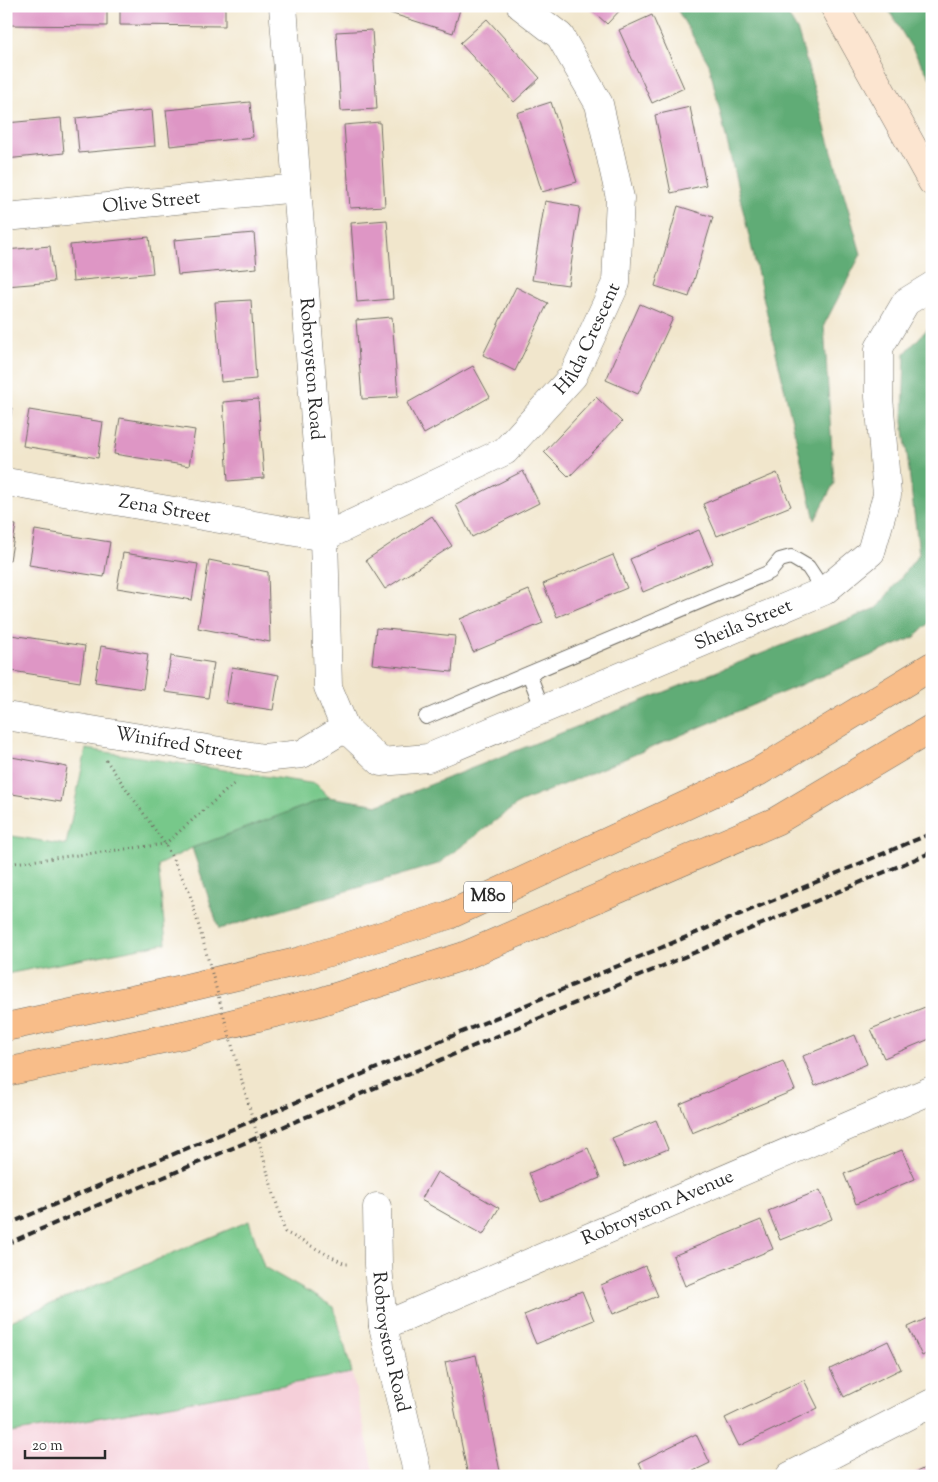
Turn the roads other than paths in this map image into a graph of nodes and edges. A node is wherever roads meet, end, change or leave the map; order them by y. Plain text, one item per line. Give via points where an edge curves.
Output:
1 (283, 6) edge
2 (521, 6) edge
3 (834, 6) edge
4 (932, 182) edge
5 (297, 188) junction
6 (6, 217) edge
7 (932, 286) edge
8 (6, 482) edge
9 (324, 537) junction
10 (824, 591) junction
11 (932, 666) edge
12 (529, 674) junction
13 (543, 710) junction
14 (6, 716) edge
15 (426, 717) dead end
16 (345, 728) junction
17 (932, 728) edge
18 (6, 1027) edge
19 (6, 1072) edge
20 (932, 1090) edge
21 (377, 1207) dead end
22 (384, 1326) junction
23 (932, 1403) edge
24 (418, 1476) edge
25 (790, 1476) edge

1 - 5 street, Robroyston Road
2 - 9 street, Hilda Crescent via 560,36 599,104 620,198 616,282 573,376 505,451
3 - 4 main road
5 - 6 street, Olive Street
5 - 9 street, Robroyston Road
7 - 10 street, Sheila Street via 906,302 879,348 879,397 887,495 871,552
8 - 9 street, Zena Street
9 - 16 street, Robroyston Road via 328,687
10 - 12 lane via 808,567 791,557 780,560 770,572
10 - 13 street, Sheila Street
11 - 18 highway, M80 via 758,772 449,915 300,961
12 - 13 lane
12 - 15 lane
13 - 16 street, Sheila Street via 428,758 381,762
14 - 16 street, Winifred Street via 263,758 302,754
17 - 19 highway, M80 via 776,821 464,956 313,1004
20 - 22 street, Robroyston Avenue
21 - 22 street, Robroyston Road
22 - 24 street, Robroyston Road
23 - 25 street

